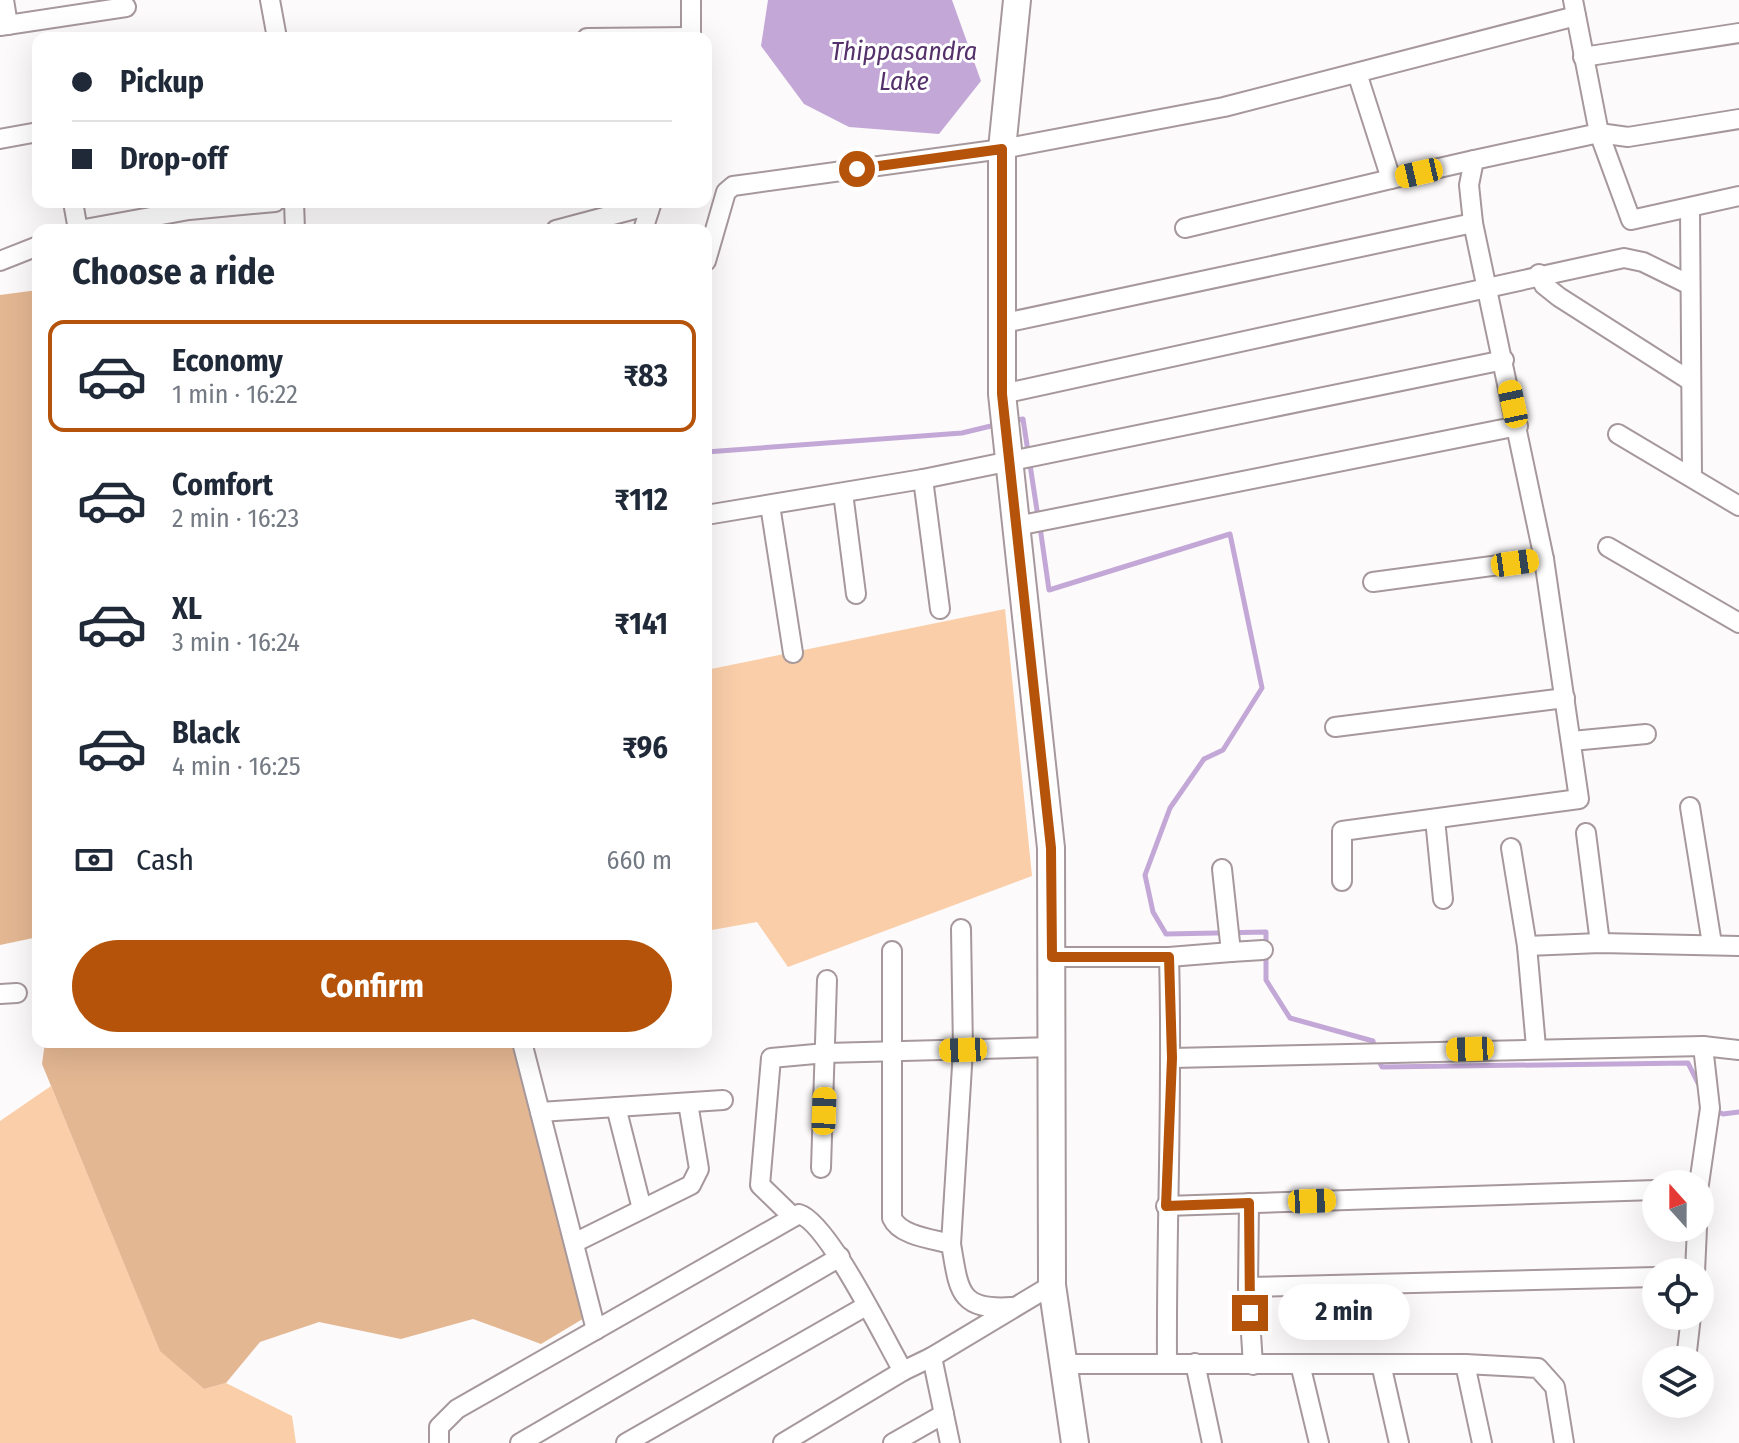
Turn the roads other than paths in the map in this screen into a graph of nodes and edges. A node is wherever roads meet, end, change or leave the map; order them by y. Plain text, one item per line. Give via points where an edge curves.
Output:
1 (4, 0) edge
2 (270, 0) edge
3 (691, 0) edge
4 (1017, 0) edge
5 (126, 7) dead end
6 (1574, 8) edge
7 (4, 26) edge
8 (42, 29) edge
9 (276, 32) edge
10 (691, 32) edge
11 (1739, 33) edge
12 (1583, 57) junction
13 (1357, 73) junction
14 (1739, 119) edge
15 (32, 133) edge
16 (1599, 133) junction
17 (0, 139) edge
18 (1002, 149) junction
19 (1474, 160) junction
20 (1391, 179) junction
21 (1739, 196) edge
22 (210, 208) edge
23 (1690, 208) junction
24 (650, 218) edge
25 (1473, 223) junction
26 (112, 224) edge
27 (603, 224) edge
28 (1185, 228) dead end
29 (712, 238) edge
30 (32, 248) edge
31 (0, 261) edge
32 (1539, 274) junction
33 (1690, 285) junction
34 (1489, 290) junction
35 (1000, 324) junction
36 (1504, 360) junction
37 (1689, 380) junction
38 (1003, 410) junction
39 (1518, 426) junction
40 (1618, 434) dead end
41 (1007, 462) junction
42 (1692, 475) junction
43 (923, 479) junction
44 (843, 493) junction
45 (770, 505) junction
46 (1739, 506) edge
47 (712, 514) edge
48 (1017, 526) junction
49 (1608, 547) dead end
50 (1544, 559) junction
51 (1373, 582) dead end
52 (856, 594) dead end
53 (940, 609) dead end
54 (1739, 623) edge
55 (793, 653) dead end
56 (1565, 698) junction
57 (1335, 727) dead end
58 (1646, 734) dead end
59 (1572, 741) junction
60 (1690, 807) dead end
61 (1435, 819) junction
62 (1586, 833) dead end
63 (1511, 848) dead end
64 (1222, 869) dead end
65 (1342, 881) dead end
66 (1443, 899) dead end
67 (961, 929) dead end
68 (1600, 943) junction
69 (1712, 944) junction
70 (1527, 946) junction
71 (1739, 946) edge
72 (1231, 947) junction
73 (1263, 950) dead end
74 (892, 951) dead end
75 (1052, 957) junction
76 (1169, 957) junction
77 (827, 980) dead end
78 (1703, 1046) junction
79 (1053, 1047) junction
80 (1536, 1047) junction
81 (524, 1048) edge
82 (963, 1050) junction
83 (1739, 1050) edge
84 (893, 1052) junction
85 (826, 1053) junction
86 (1172, 1058) junction
87 (723, 1100) dead end
88 (688, 1103) junction
89 (616, 1107) junction
90 (540, 1112) junction
91 (821, 1168) dead end
92 (1701, 1170) edge
93 (1642, 1190) edge
94 (1249, 1203) junction
95 (1166, 1206) junction
96 (642, 1209) junction
97 (793, 1217) junction
98 (574, 1243) junction
99 (951, 1244) junction
100 (840, 1257) junction
101 (1642, 1277) edge
102 (1052, 1285) junction
103 (1248, 1287) junction
104 (866, 1306) junction
105 (1012, 1307) junction
106 (596, 1330) junction
107 (932, 1357) junction
108 (1167, 1363) junction
109 (1195, 1363) junction
110 (1063, 1364) junction
111 (1300, 1364) junction
112 (1381, 1364) junction
113 (1465, 1364) junction
114 (1253, 1365) junction
115 (903, 1371) junction
116 (944, 1414) junction
117 (439, 1443) edge
118 (520, 1443) edge
119 (626, 1443) edge
120 (783, 1443) edge
121 (893, 1443) edge
122 (950, 1443) edge
123 (1075, 1443) edge
124 (1212, 1443) edge
125 (1319, 1443) edge
126 (1399, 1443) edge
127 (1482, 1443) edge
128 (1564, 1443) edge

1 - 7 street
2 - 9 street
3 - 10 street
4 - 18 main road
5 - 8 street
6 - 12 street
6 - 13 street
7 - 8 street
11 - 12 street
12 - 16 street
13 - 18 street via 1224,107
13 - 20 street
14 - 16 street via 1628,137
15 - 17 street
16 - 19 street
16 - 23 street via 1631,220
18 - 29 street via 733,186 726,192
18 - 35 main road
19 - 20 street
19 - 25 street via 1469,185
20 - 28 street
21 - 23 street
22 - 26 street
23 - 33 street
24 - 27 street
25 - 34 street
25 - 35 street
30 - 31 street
32 - 33 street via 1624,258
32 - 34 street
32 - 37 street via 1559,297
33 - 37 street
34 - 36 street
34 - 38 street
35 - 38 main road
36 - 39 street
36 - 41 street
37 - 42 street
38 - 41 main road
39 - 48 street
39 - 50 street
40 - 42 street
41 - 43 street
41 - 48 main road
42 - 46 street
43 - 44 street
43 - 53 street
44 - 45 street
44 - 52 street
45 - 47 street
45 - 55 street
48 - 75 main road via 1051,848
49 - 54 street
50 - 51 street
50 - 56 street
56 - 57 street
56 - 59 street
58 - 59 street
59 - 61 street via 1579,799
60 - 69 street
61 - 65 street via 1342,831
61 - 66 street
62 - 68 street
63 - 70 street
64 - 72 street
67 - 82 street
68 - 69 street
68 - 70 street
69 - 71 street
70 - 80 street
72 - 73 street
72 - 76 street
74 - 84 street
75 - 76 street
75 - 79 main road
76 - 86 street
77 - 85 street
78 - 80 street
78 - 83 street
78 - 92 street via 1710,1108
79 - 82 street
79 - 102 main road
80 - 86 street
81 - 90 street
82 - 84 street
82 - 99 street
84 - 85 street
84 - 99 street via 892,1218 906,1231
85 - 91 street
85 - 97 street via 774,1056 768,1061 760,1185
86 - 95 street
87 - 88 street
88 - 89 street
88 - 96 street via 697,1179
89 - 90 street
89 - 96 street
90 - 98 street
93 - 94 street
94 - 95 street
94 - 103 street
95 - 108 street
96 - 98 street
97 - 100 street via 807,1217
97 - 106 street
98 - 106 street
99 - 105 street via 961,1294 986,1309
100 - 104 street
100 - 118 street
101 - 103 street
102 - 105 street
102 - 110 main road
103 - 114 street
104 - 115 street
104 - 119 street
105 - 107 street
106 - 117 street via 457,1409 439,1427
107 - 115 street
107 - 116 street
108 - 109 street
108 - 110 street
109 - 114 street
109 - 124 street
110 - 123 main road
111 - 112 street
111 - 114 street
111 - 125 street
112 - 113 street
112 - 126 street
113 - 127 street
113 - 128 street via 1538,1368 1548,1375 1555,1387
115 - 120 street
116 - 121 street
116 - 122 street

